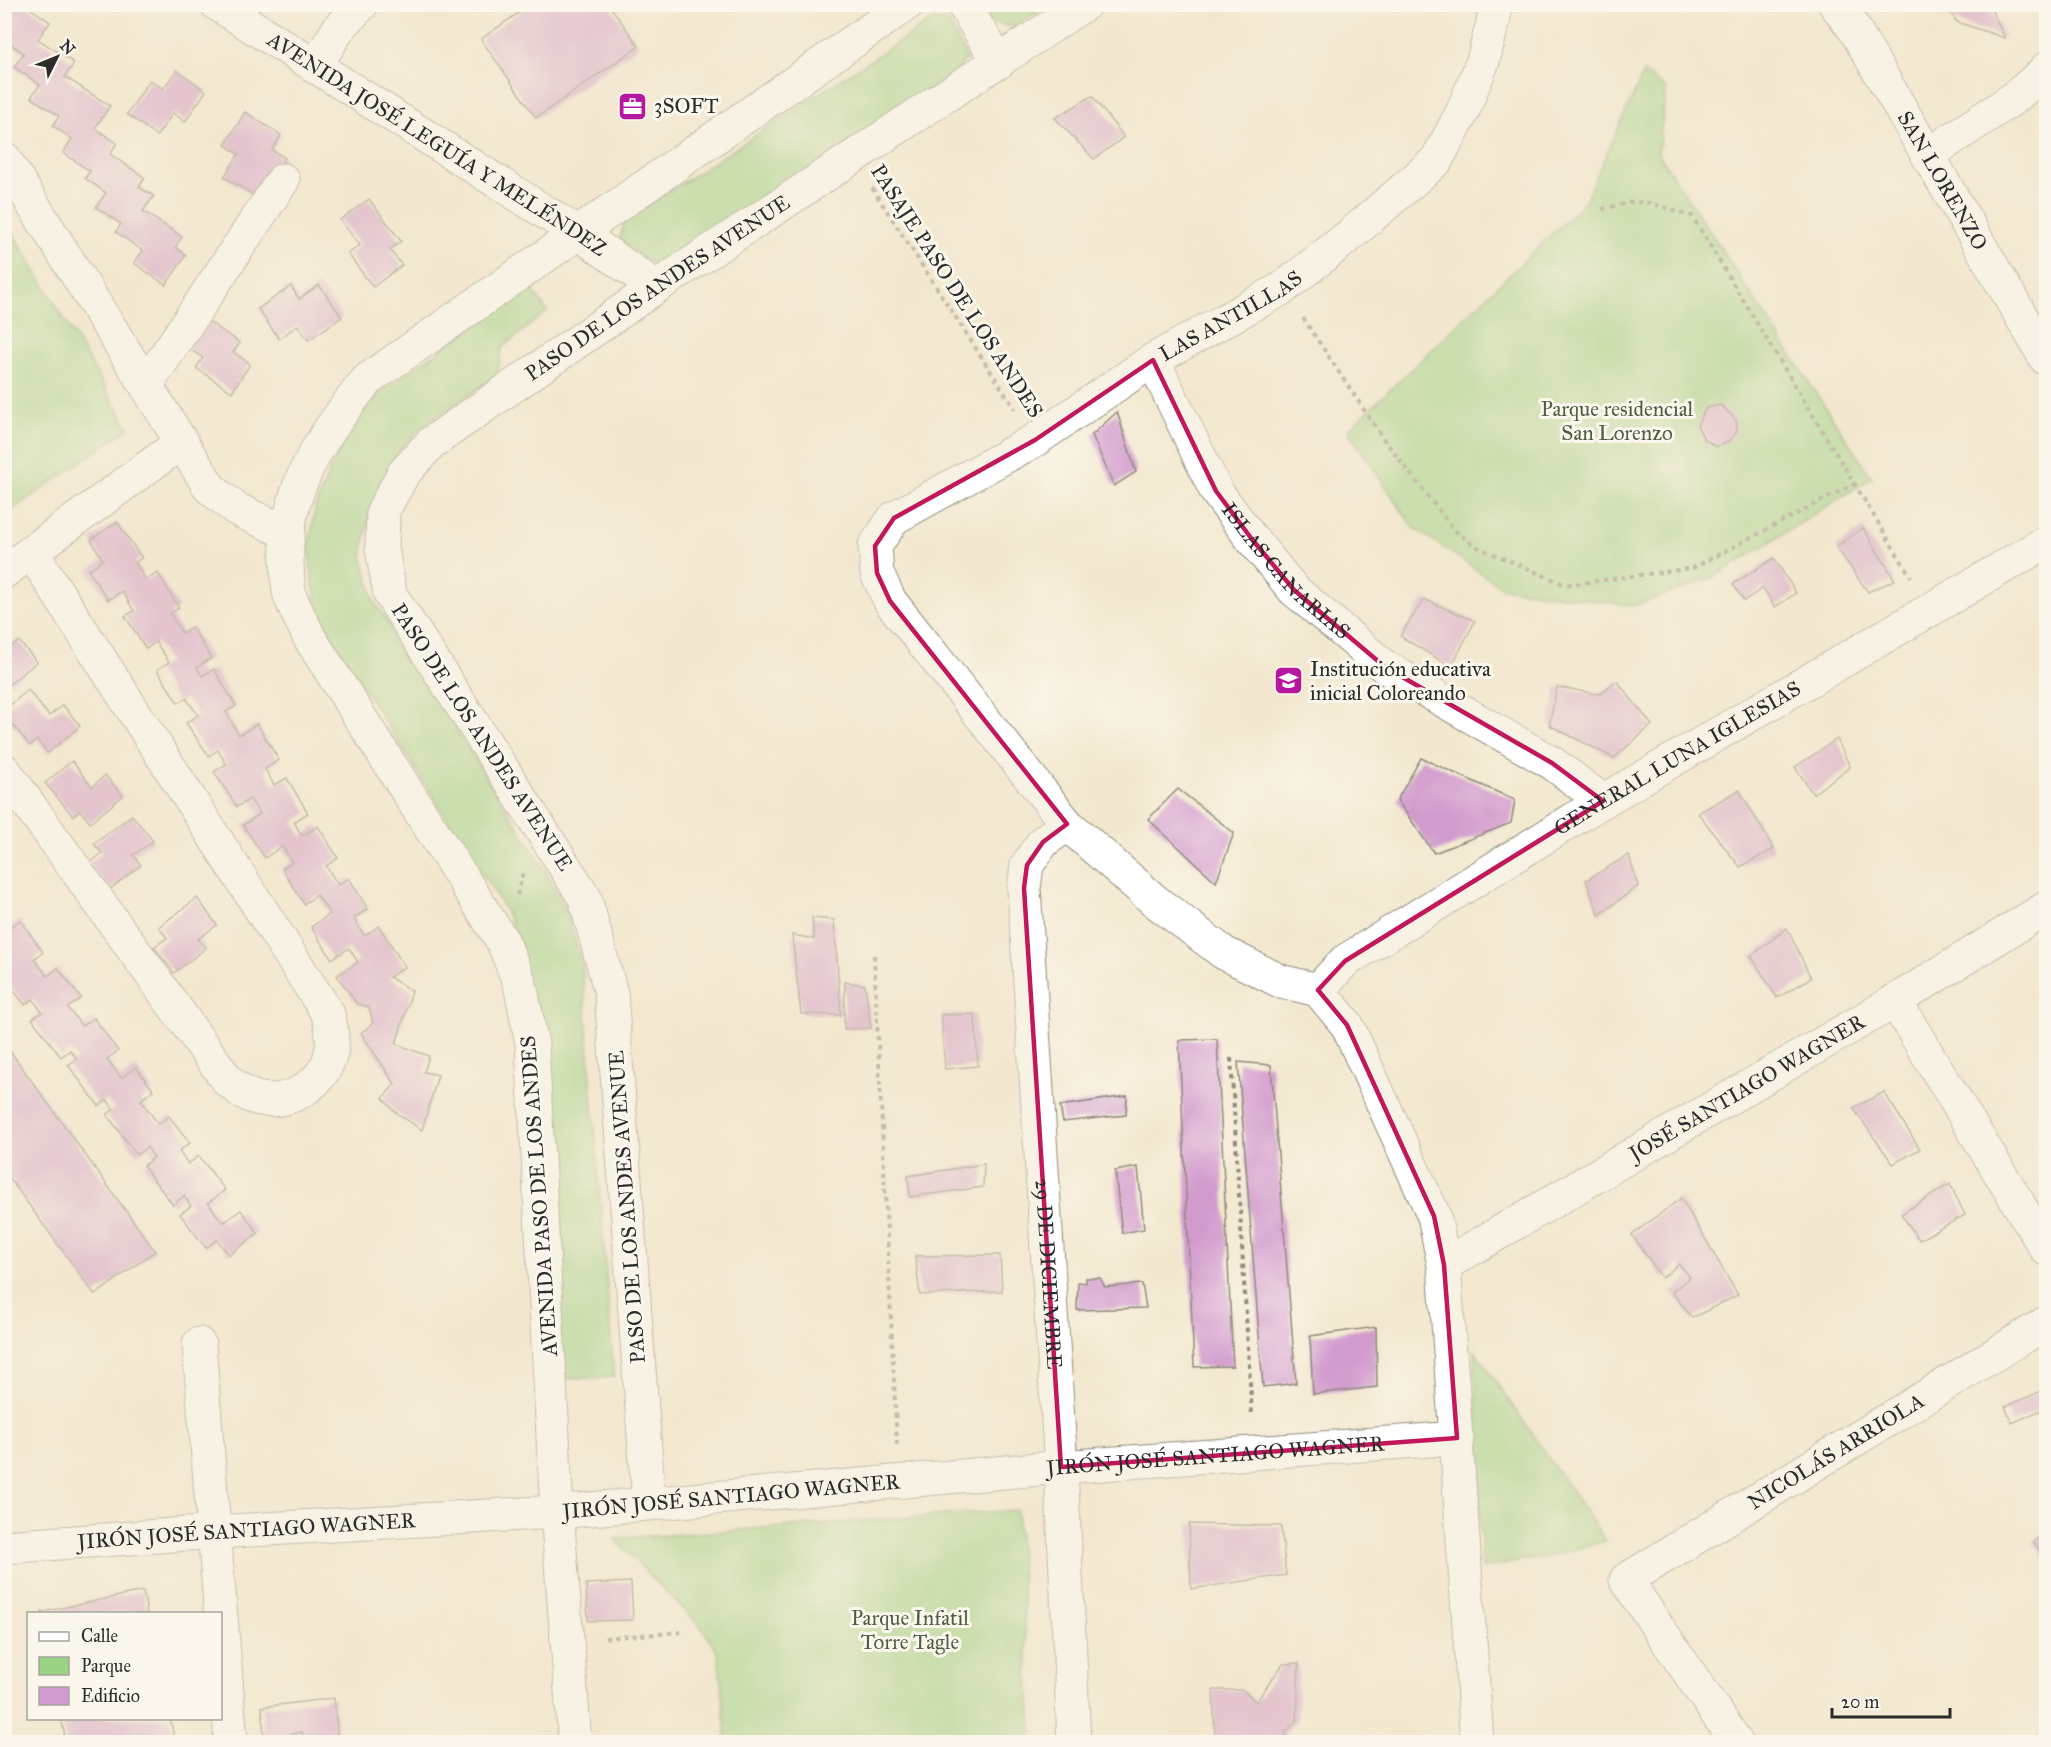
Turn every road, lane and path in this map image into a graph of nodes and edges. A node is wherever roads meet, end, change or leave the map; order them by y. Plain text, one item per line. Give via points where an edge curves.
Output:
1 (217, 4) edge
2 (362, 4) edge
3 (907, 4) edge
4 (963, 4) edge
5 (1084, 4) edge
6 (1494, 4) edge
7 (1835, 4) edge
8 (999, 62) junction
9 (315, 67) junction
10 (2046, 69) edge
11 (1928, 155) junction
12 (4, 158) edge
13 (853, 158) junction
14 (283, 180) dead end
15 (1602, 209) dead end
16 (578, 233) junction
17 (656, 287) junction
18 (1283, 288) junction
19 (2046, 359) edge
20 (1153, 360) junction
21 (146, 386) junction
22 (1035, 440) junction
23 (182, 442) junction
24 (1856, 483) junction
25 (288, 533) junction
26 (2046, 542) edge
27 (33, 553) junction
28 (4, 572) edge
29 (1931, 610) junction
30 (4, 770) edge
31 (1603, 801) junction
32 (1067, 824) junction
33 (538, 825) junction
34 (2046, 908) edge
35 (503, 942) junction
36 (874, 955) dead end
37 (1317, 990) junction
38 (1895, 1001) junction
39 (1231, 1058) dead end
40 (2046, 1249) edge
41 (1444, 1265) junction
42 (2046, 1323) edge
43 (200, 1344) dead end
44 (1457, 1438) junction
45 (1254, 1453) junction
46 (1061, 1467) junction
47 (899, 1482) junction
48 (649, 1503) junction
49 (557, 1512) junction
50 (215, 1532) junction
51 (4, 1547) edge
52 (221, 1612) edge
53 (222, 1624) edge
54 (682, 1632) dead end
55 (567, 1640) junction
56 (231, 1743) edge
57 (574, 1743) edge
58 (1074, 1743) edge
59 (1477, 1743) edge
60 (1736, 1743) edge

1 - 9 street, AVENIDA JOSÉ LEGUÍA Y MELÉNDEZ
2 - 9 street via 339,28
3 - 16 street
4 - 8 street
5 - 8 street, PASO DE LOS ANDES AVENUE
6 - 18 street, LAS ANTILLAS via 1483,61 1462,113 1436,161
7 - 11 street, SAN LORENZO via 1855,30
8 - 13 street, PASO DE LOS ANDES AVENUE
9 - 16 street, AVENIDA JOSÉ LEGUÍA Y MELÉNDEZ
10 - 11 street via 2014,98
11 - 19 street, SAN LORENZO
12 - 21 street
13 - 17 street, PASO DE LOS ANDES AVENUE
13 - 22 path, PASAJE PASO DE LOS ANDES
14 - 21 street
15 - 24 path via 1632,202 1650,203 1692,216
16 - 17 street, AVENIDA JOSÉ LEGUÍA Y MELÉNDEZ
16 - 25 street via 367,380 336,418 310,460 294,500
17 - 33 street, PASO DE LOS ANDES AVENUE via 431,443 403,474 383,511 382,549 390,594
18 - 20 street, LAS ANTILLAS
18 - 24 path via 1382,437 1454,530 1474,546 1566,585 1693,568
20 - 22 street, LAS ANTILLAS
20 - 31 street, ISLAS CANARIAS via 1216,491 1294,590 1385,667 1552,764
21 - 23 street
22 - 32 street, LAS ANTILLAS via 894,518 875,546 877,573 890,601
23 - 25 street via 210,488 236,509
23 - 27 street
24 - 29 path
25 - 35 street, AVENIDA PASO DE LOS ANDES via 289,594 309,637
26 - 29 street, GENERAL LUNA IGLESIAS
27 - 28 street
27 - 30 street via 328,1014 333,1031 332,1049 317,1080 296,1095 272,1100 256,1098 228,1081
29 - 31 street, GENERAL LUNA IGLESIAS
31 - 37 street, GENERAL LUNA IGLESIAS via 1345,961
32 - 37 street via 1155,901 1224,953 1280,981
32 - 46 street, 29 DE DICIEMBRE via 1043,842 1027,864 1024,888
33 - 35 path
33 - 48 street, PASO DE LOS ANDES AVENUE via 585,897 611,993
34 - 38 street, JOSÉ SANTIAGO WAGNER
35 - 49 street, AVENIDA PASO DE LOS ANDES via 520,984 532,1044
36 - 47 path
37 - 41 street via 1347,1025 1357,1046 1434,1216
38 - 40 street
38 - 41 street, JOSÉ SANTIAGO WAGNER
39 - 45 path
41 - 44 street
42 - 60 street, NICOLÁS ARRIOLA via 1626,1580
43 - 50 street
44 - 45 street, JIRÓN JOSÉ SANTIAGO WAGNER
44 - 59 street
45 - 46 street, JIRÓN JOSÉ SANTIAGO WAGNER
46 - 47 street, JIRÓN JOSÉ SANTIAGO WAGNER
46 - 58 street, 29 DE DICIEMBRE
47 - 48 street, JIRÓN JOSÉ SANTIAGO WAGNER
48 - 49 street, JIRÓN JOSÉ SANTIAGO WAGNER
49 - 50 street, JIRÓN JOSÉ SANTIAGO WAGNER
49 - 55 street, AVENIDA PASO DE LOS ANDES
50 - 51 street, JIRÓN JOSÉ SANTIAGO WAGNER
50 - 52 street
53 - 56 street
54 - 55 path
55 - 57 street, AVENIDA PASO DE LOS ANDES

